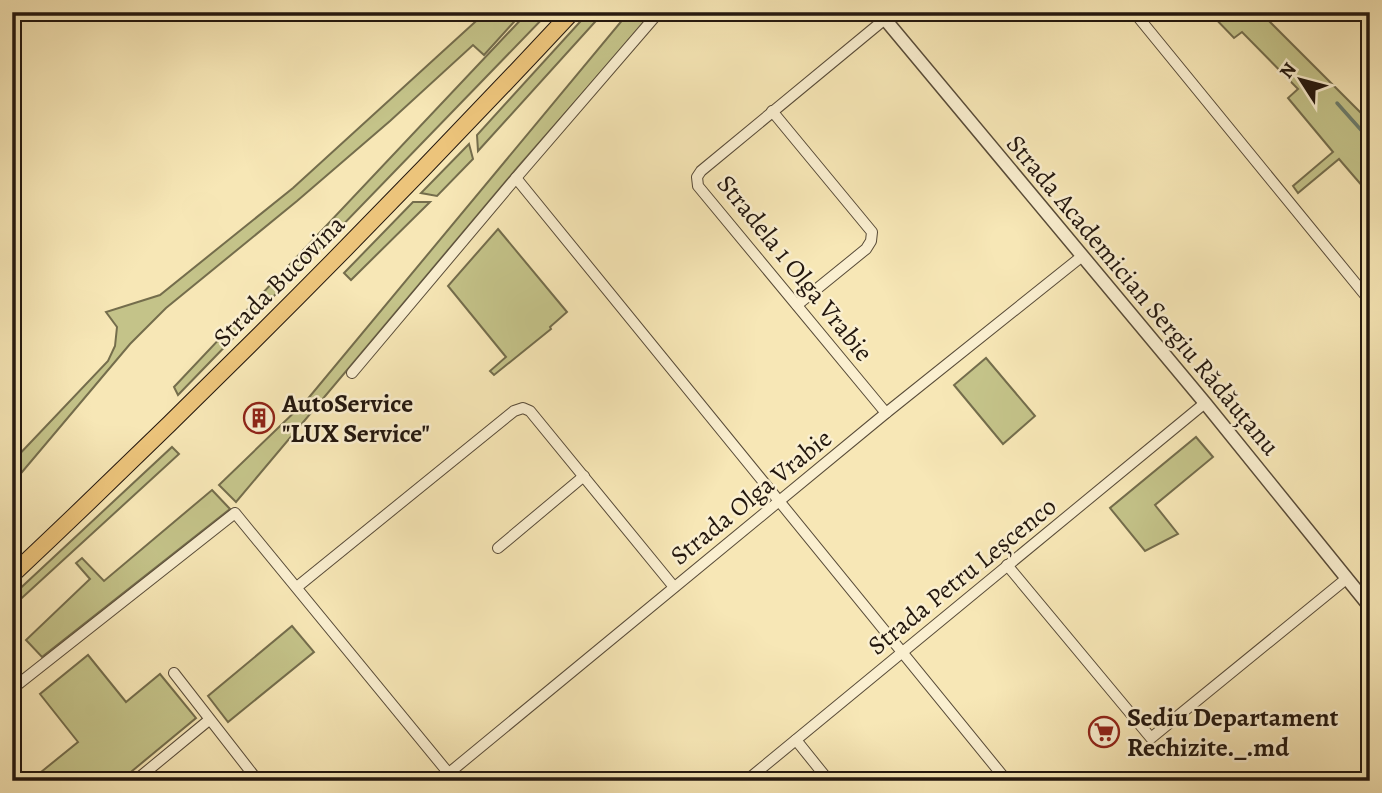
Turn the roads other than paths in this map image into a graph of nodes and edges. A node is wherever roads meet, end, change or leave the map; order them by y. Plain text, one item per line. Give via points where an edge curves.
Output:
1 (572, 12) edge
2 (659, 12) edge
3 (900, 12) edge
4 (1134, 12) edge
5 (884, 18) edge
6 (772, 111) junction
7 (516, 178) junction
8 (1081, 257) junction
9 (1370, 301) edge
10 (797, 305) junction
11 (352, 373) dead end
12 (1205, 403) junction
13 (886, 413) junction
14 (584, 477) junction
15 (779, 501) junction
16 (498, 548) dead end
17 (1007, 565) junction
18 (12, 575) edge
19 (1346, 579) junction
20 (296, 587) junction
21 (674, 587) junction
22 (1370, 607) edge
23 (902, 652) junction
24 (174, 673) dead end
25 (12, 689) edge
26 (209, 720) junction
27 (796, 740) junction
28 (452, 777) edge
29 (135, 781) edge
30 (258, 781) edge
31 (746, 781) edge
32 (829, 781) edge
33 (1007, 781) edge

1 - 18 main road, Strada Bucovina via 298,299
2 - 7 street
3 - 5 street, Stradela 1 Olga Vrabie
4 - 9 street
5 - 6 street, Stradela 1 Olga Vrabie
5 - 8 street, Strada Academician Sergiu Rădăuțanu
6 - 10 street, Stradela 1 Olga Vrabie via 701,171 697,181
6 - 10 street via 872,232 866,249
7 - 11 street
7 - 15 street
8 - 12 street, Strada Academician Sergiu Rădăuțanu
8 - 13 street, Strada Olga Vrabie
10 - 13 street, Stradela 1 Olga Vrabie
12 - 17 street, Strada Petru Leșcenco
12 - 19 street, Strada Academician Sergiu Rădăuțanu
13 - 15 street, Strada Olga Vrabie
14 - 16 street
14 - 20 street via 530,411 518,409
14 - 21 street
15 - 21 street, Strada Olga Vrabie
15 - 23 street
17 - 19 street via 1152,738
17 - 23 street, Strada Petru Leșcenco
19 - 22 street, Strada Academician Sergiu Rădăuțanu
20 - 25 street via 235,513
20 - 28 street
21 - 28 street, Strada Olga Vrabie
23 - 27 street, Strada Petru Leșcenco
23 - 33 street
24 - 26 street
26 - 29 street
26 - 30 street
27 - 31 street, Strada Petru Leșcenco
27 - 32 street

